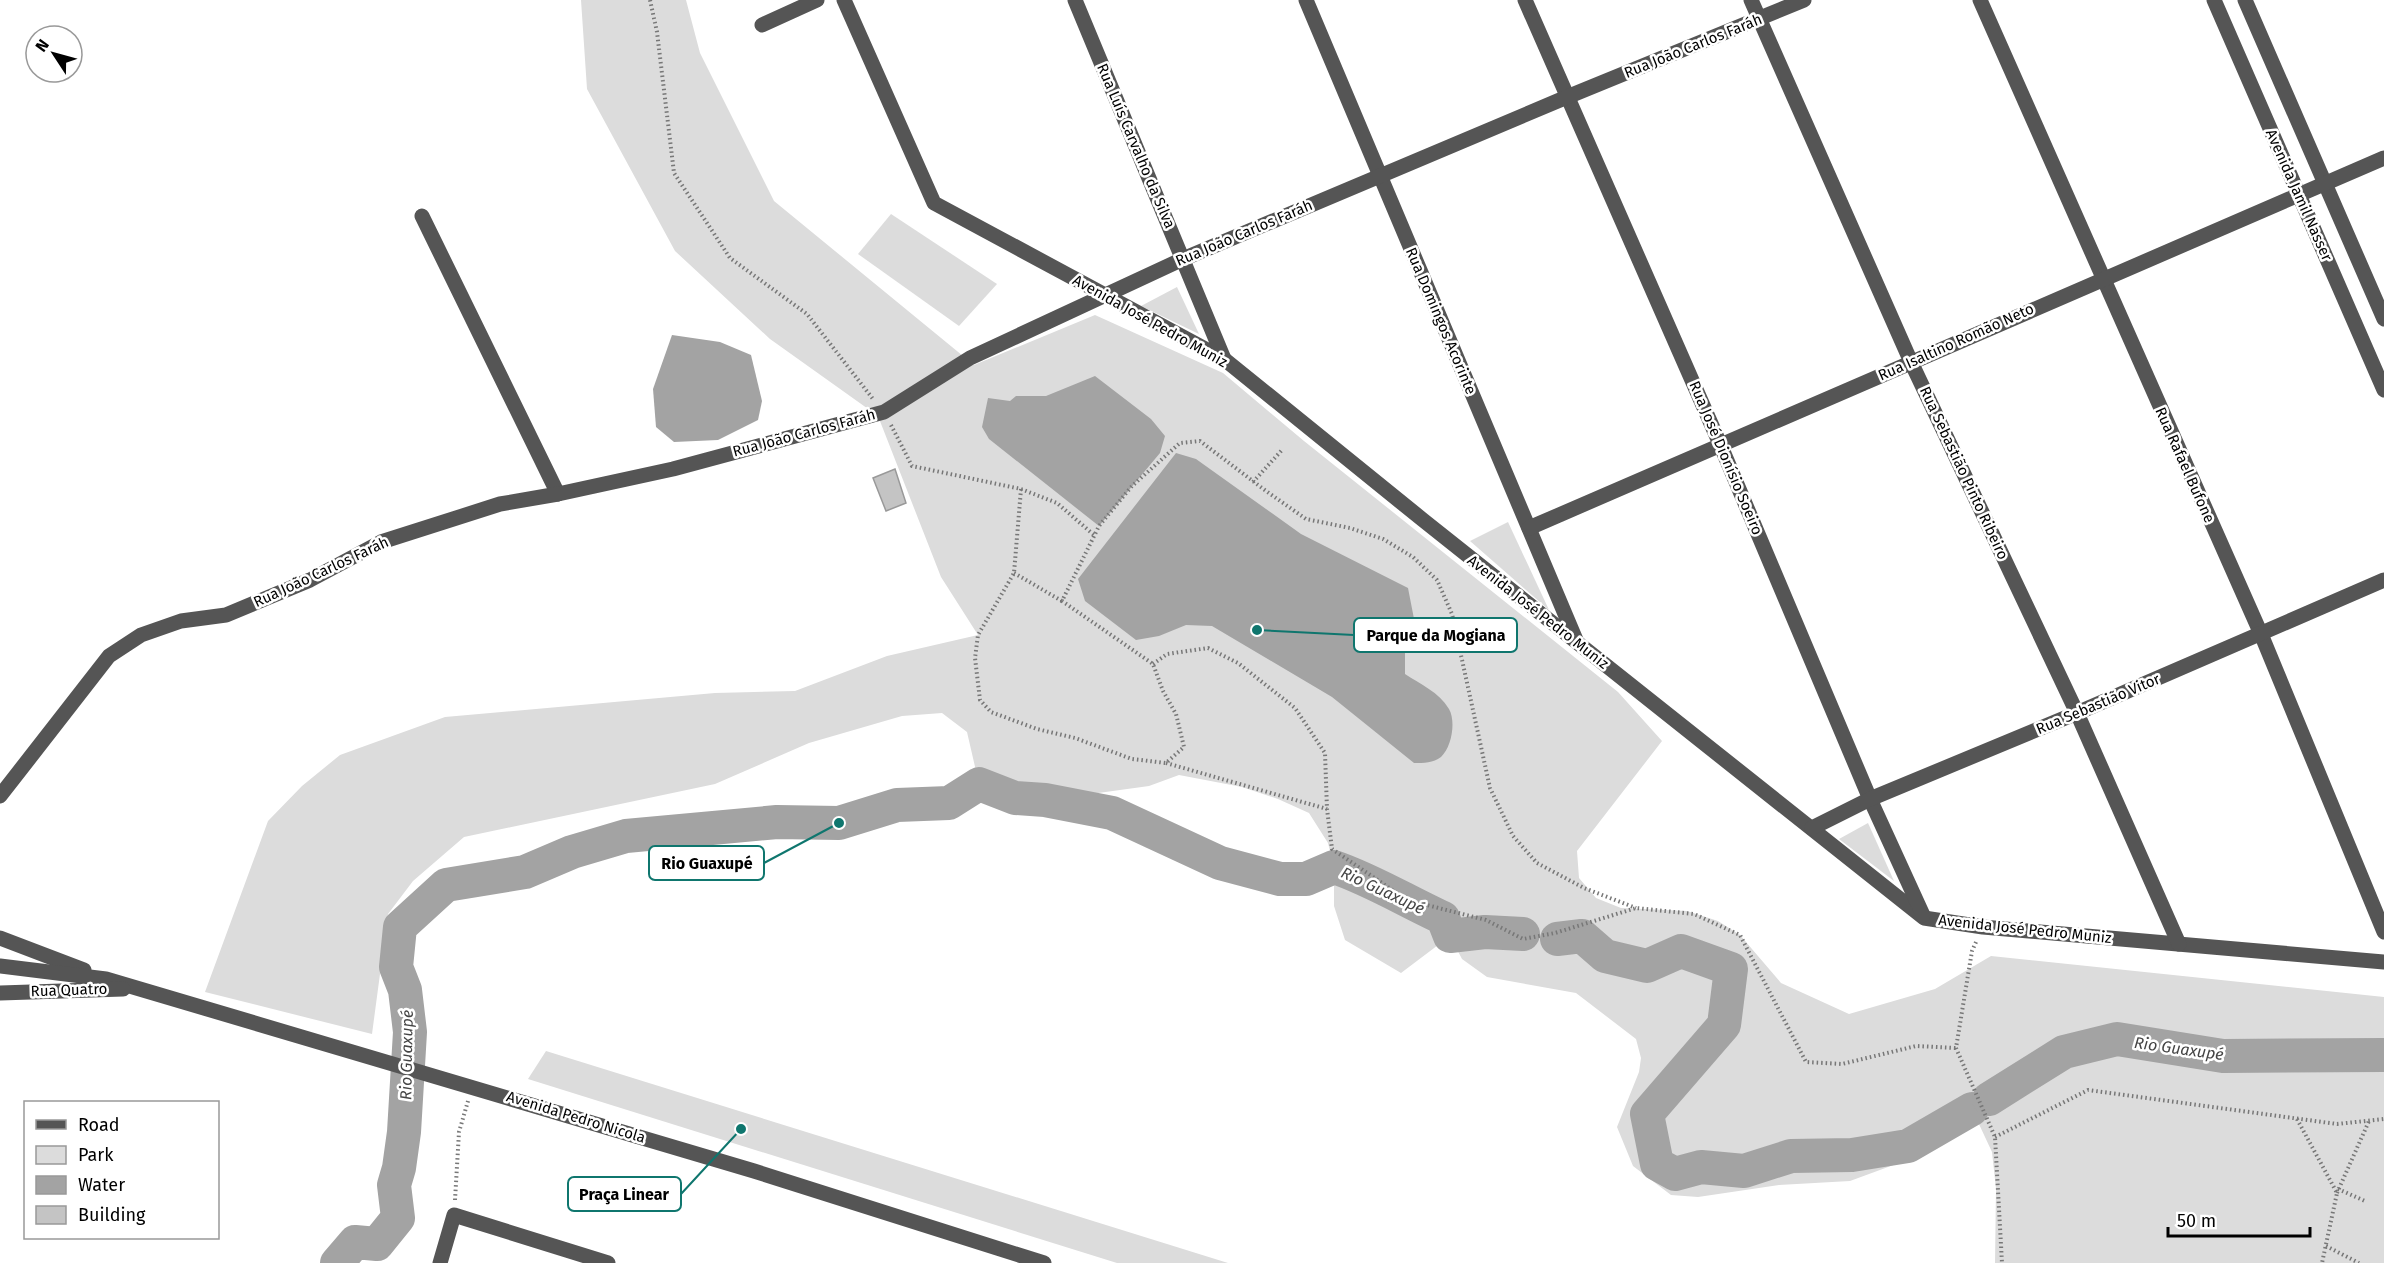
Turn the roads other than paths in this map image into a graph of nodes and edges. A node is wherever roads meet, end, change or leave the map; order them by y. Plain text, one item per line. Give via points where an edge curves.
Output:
1 (817, 0) edge
2 (844, 0) edge
3 (1075, 0) edge
4 (1306, 0) edge
5 (1525, 0) edge
6 (1751, 0) edge
7 (1804, 0) edge
8 (1980, 0) edge
9 (2214, 0) edge
10 (2245, 0) edge
11 (1759, 20) junction
12 (762, 25) dead end
13 (2260, 37) junction
14 (2234, 48) junction
15 (1567, 97) junction
16 (2384, 158) edge
17 (1380, 175) junction
18 (2326, 183) junction
19 (2299, 194) junction
20 (422, 216) dead end
21 (1183, 259) junction
22 (2102, 279) junction
23 (1105, 295) junction
24 (2384, 318) edge
25 (1224, 359) junction
26 (1911, 362) junction
27 (2384, 390) edge
28 (1720, 444) junction
29 (558, 494) junction
30 (1529, 528) junction
31 (2384, 580) edge
32 (2261, 634) junction
33 (1577, 642) junction
34 (2077, 713) junction
35 (0, 796) edge
36 (1870, 799) junction
37 (1812, 828) junction
38 (1924, 918) junction
39 (2384, 932) edge
40 (0, 938) edge
41 (2179, 944) junction
42 (2384, 962) edge
43 (0, 966) edge
44 (106, 979) junction
45 (138, 988) junction
46 (0, 993) edge
47 (440, 1263) edge
48 (608, 1263) edge
49 (1044, 1263) edge

1 - 12 street
2 - 23 street, Avenida José Pedro Muniz via 934,203
3 - 21 street, Rua Luís Carvalho da Silva
4 - 17 street, Rua Domingos Acorinte
5 - 15 street, Rua José Dionísio Soeiro
6 - 11 street, Rua Sebastião Pinto Ribeiro
7 - 11 street, Rua João Carlos Faráh
8 - 22 street, Rua Rafael Bufone
9 - 14 street, Avenida Jamil Nasser
10 - 13 street, Avenida Jamil Nasser
11 - 15 street, Rua João Carlos Faráh
11 - 26 street, Rua Sebastião Pinto Ribeiro
13 - 14 street
13 - 18 street, Avenida Jamil Nasser
14 - 19 street, Avenida Jamil Nasser
15 - 17 street, Rua João Carlos Faráh
15 - 28 street, Rua José Dionísio Soeiro
16 - 18 street, Rua Isaltino Romão Neto
17 - 21 street, Rua João Carlos Faráh
17 - 30 street, Rua Domingos Acorinte
18 - 19 street, Rua Isaltino Romão Neto
18 - 24 street, Avenida Jamil Nasser
19 - 22 street, Rua Isaltino Romão Neto
19 - 27 street, Avenida Jamil Nasser
20 - 29 street
21 - 23 street, Rua João Carlos Faráh
21 - 25 street, Rua Luís Carvalho da Silva
22 - 26 street, Rua Isaltino Romão Neto
22 - 32 street, Rua Rafael Bufone
23 - 25 street, Avenida José Pedro Muniz
23 - 29 street, Rua João Carlos Faráh via 970,358 884,412 672,469
25 - 33 street, Avenida José Pedro Muniz
26 - 28 street, Rua Isaltino Romão Neto
26 - 34 street, Rua Sebastião Pinto Ribeiro
28 - 30 street, Rua Isaltino Romão Neto
28 - 36 street, Rua José Dionísio Soeiro
29 - 35 street, Rua João Carlos Faráh via 500,504 381,542 310,580 226,615 181,621 141,635 109,656
30 - 33 street, Rua Domingos Acorinte
31 - 32 street, Rua Sebastião Vitor
32 - 34 street, Rua Sebastião Vitor
32 - 39 street, Rua Rafael Bufone
33 - 37 street, Avenida José Pedro Muniz
34 - 36 street, Rua Sebastião Vitor
34 - 41 street, Rua Sebastião Pinto Ribeiro
36 - 37 street, Rua Sebastião Vitor
36 - 38 street, Rua José Dionísio Soeiro
37 - 38 street, Avenida José Pedro Muniz
38 - 41 street, Avenida José Pedro Muniz
40 - 44 street, Avenida Pedro Nicola
41 - 42 street, Avenida José Pedro Muniz
43 - 44 street, Avenida Pedro Nicola
44 - 45 street, Avenida Pedro Nicola
45 - 46 street, Rua Quatro
45 - 49 street, Avenida Pedro Nicola via 765,1174
47 - 48 street via 454,1215

